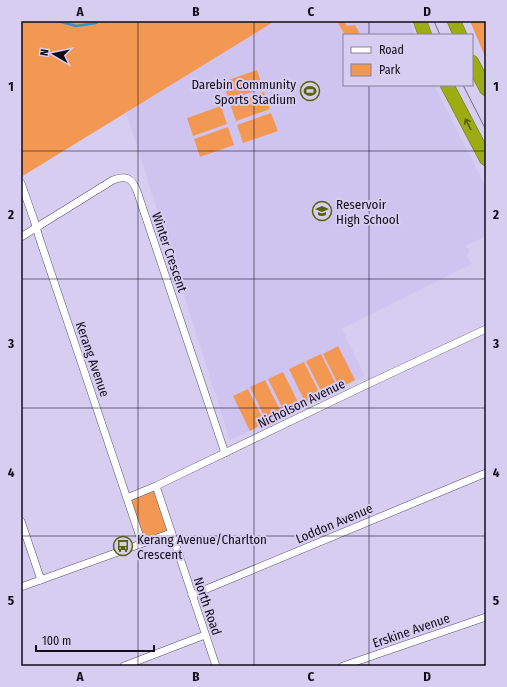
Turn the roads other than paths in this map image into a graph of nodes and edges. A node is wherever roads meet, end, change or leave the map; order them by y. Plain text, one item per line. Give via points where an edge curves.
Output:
1 (420, 21) edge
2 (454, 21) edge
3 (425, 34) edge
4 (460, 34) edge
5 (473, 64) edge
6 (449, 86) edge
7 (486, 89) edge
8 (486, 159) edge
9 (21, 183) edge
10 (36, 228) junction
11 (21, 237) edge
12 (486, 329) edge
13 (225, 453) junction
14 (486, 473) edge
15 (156, 486) junction
16 (127, 498) junction
17 (21, 521) edge
18 (171, 532) junction
19 (142, 543) junction
20 (41, 580) junction
21 (21, 587) edge
22 (192, 595) junction
23 (486, 617) edge
24 (205, 635) junction
25 (124, 666) edge
26 (216, 666) edge
27 (344, 666) edge

1 - 3 highway
2 - 4 highway
5 - 7 highway
8 -> 6 highway
9 - 10 street, Kerang Avenue
10 - 11 street, Winter Crescent
10 - 13 street, Winter Crescent via 113,180 120,177 132,181
10 - 16 street, Kerang Avenue
12 - 13 street, Nicholson Avenue
13 - 15 street, Nicholson Avenue
14 - 22 street, Loddon Avenue
15 - 16 street, Nicholson Avenue
15 - 18 street, North Road
16 - 19 street, Kerang Avenue
17 - 20 street
18 - 19 street
18 - 22 street, North Road
19 - 20 street
20 - 21 street
22 - 24 street, North Road
23 - 27 street, Erskine Avenue
24 - 25 street
24 - 26 street, North Road

